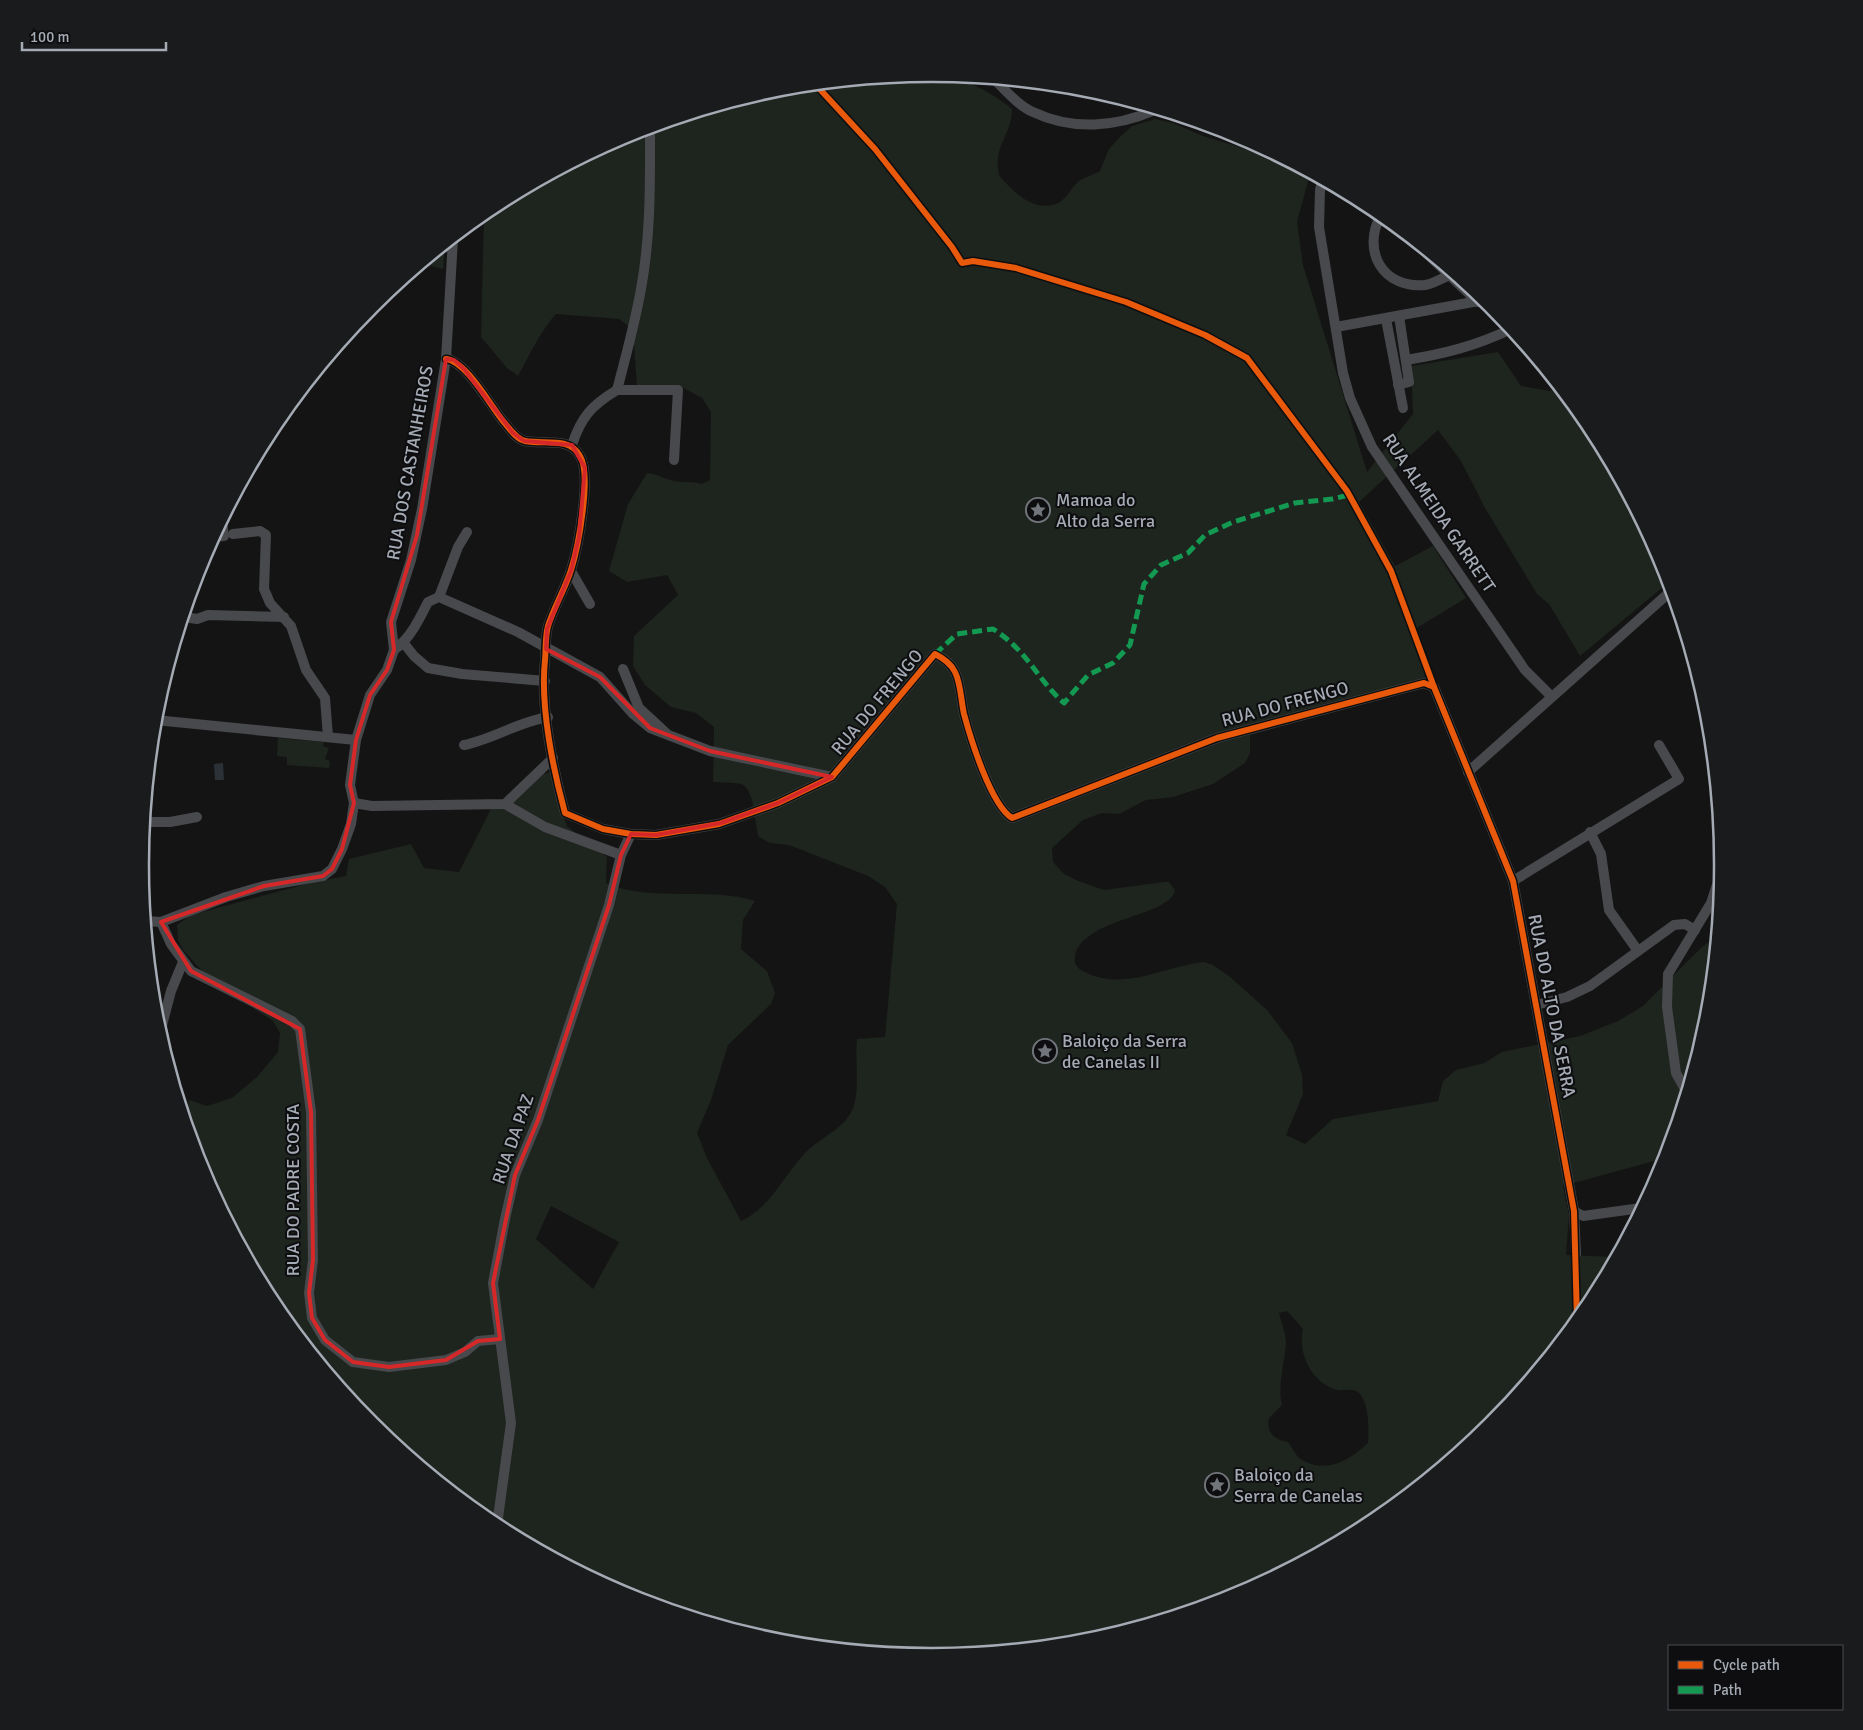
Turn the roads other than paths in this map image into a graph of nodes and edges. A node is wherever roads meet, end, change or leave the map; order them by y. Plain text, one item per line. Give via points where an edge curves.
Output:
1 (1002, 86) edge
2 (1147, 113) edge
3 (650, 135) edge
4 (1321, 186) edge
5 (1377, 222) edge
6 (454, 245) edge
7 (1446, 276) edge
8 (1474, 302) edge
9 (1400, 316) junction
10 (1386, 319) junction
11 (1336, 326) junction
12 (1504, 332) edge
13 (446, 359) junction
14 (1406, 360) junction
15 (1398, 385) junction
16 (618, 390) junction
17 (1403, 408) dead end
18 (572, 445) junction
19 (674, 460) dead end
20 (467, 532) dead end
21 (224, 536) edge
22 (571, 571) junction
23 (1665, 596) edge
24 (439, 597) junction
25 (590, 604) dead end
26 (284, 617) junction
27 (189, 618) edge
28 (403, 642) junction
29 (546, 649) junction
30 (394, 650) junction
31 (623, 669) dead end
32 (545, 681) junction
33 (1551, 696) junction
34 (548, 717) junction
35 (163, 721) edge
36 (328, 736) junction
37 (668, 736) junction
38 (356, 740) junction
39 (464, 745) dead end
40 (1659, 745) dead end
41 (553, 758) junction
42 (1468, 772) junction
43 (832, 777) junction
44 (354, 803) junction
45 (505, 804) junction
46 (197, 817) dead end
47 (151, 822) edge
48 (1590, 832) junction
49 (631, 834) junction
50 (621, 856) junction
51 (1513, 881) junction
52 (1713, 897) edge
53 (152, 921) edge
54 (161, 922) junction
55 (1695, 930) junction
56 (1638, 951) junction
57 (183, 962) junction
58 (1536, 1005) junction
59 (164, 1018) edge
60 (1682, 1084) edge
61 (1634, 1209) edge
62 (1574, 1211) junction
63 (1576, 1254) dead end
64 (500, 1339) junction
65 (498, 1517) edge

1 - 2 street via 1031,112 1078,125 1114,124
3 - 16 street via 650,212 641,288
4 - 11 street, RUA ALMEIDA GARRETT via 1319,227
5 - 7 street via 1373,247 1375,261 1384,271 1397,280 1426,285
6 - 13 street, RUA DOS CASTANHEIROS
8 - 9 street
9 - 10 street
9 - 14 street
10 - 11 street
10 - 15 street
11 - 33 street, RUA ALMEIDA GARRETT via 1342,373 1372,447 1525,670
12 - 14 street via 1448,353
13 - 18 street via 454,360 464,369 513,433 524,441
13 - 30 street, RUA DOS CASTANHEIROS via 417,535 391,622
14 - 15 street via 1409,382
15 - 17 street
16 - 18 street via 598,401 579,425
16 - 19 street via 678,390
18 - 22 street, RUA DO FRENGO via 586,468 579,537
20 - 24 street
21 - 26 street via 260,531 266,535 264,589 270,603
22 - 25 street
22 - 29 street, RUA DO FRENGO via 548,629
23 - 33 street
24 - 28 street via 428,602
24 - 29 street via 518,632
26 - 27 street via 208,615
26 - 36 street via 292,626 306,670 325,698
28 - 30 street
28 - 32 street via 428,668
29 - 32 street, RUA DO FRENGO
29 - 37 street via 600,677 638,718
30 - 38 street, RUA DOS CASTANHEIROS via 387,670 370,695
31 - 37 street via 639,708
32 - 34 street, RUA DO FRENGO
33 - 42 street
34 - 39 street via 529,720
34 - 41 street, RUA DO FRENGO
35 - 36 street
36 - 38 street
37 - 43 street via 710,751
38 - 44 street, RUA DOS CASTANHEIROS via 350,785
40 - 48 street via 1679,779
41 - 45 street
41 - 49 street, RUA DO FRENGO via 565,813 603,829
42 - 43 street, RUA DO FRENGO via 1434,687 1424,683 1217,738 1012,818 994,798 967,722 955,672 944,658 935,654
42 - 51 street, RUA DO ALTO DA SERRA
43 - 49 street, RUA DO FRENGO via 778,804 719,824 656,835
44 - 45 street via 381,806
44 - 54 street, RUA DOS CASTANHEIROS via 342,849 332,868 323,876 264,886
45 - 50 street via 545,827
46 - 47 street
48 - 51 street
48 - 56 street via 1601,854 1608,910
49 - 50 street, RUA DA PAZ
50 - 64 street, RUA DA PAZ via 609,905 538,1120 515,1174 493,1284
51 - 58 street, RUA DO ALTO DA SERRA
52 - 55 street
53 - 54 street
54 - 57 street, RUA DO PADRE COSTA
55 - 56 street via 1685,924 1674,925
55 - 60 street via 1668,974 1668,1007 1676,1073
56 - 58 street via 1590,986 1567,997
57 - 59 street
57 - 64 street, RUA DO PADRE COSTA via 191,971 292,1021 300,1029 311,1112 313,1260 308,1293 312,1318 325,1340 353,1362 389,1367 446,1360 465,1352 478,1341
58 - 62 street, RUA DO ALTO DA SERRA
61 - 62 street via 1583,1216
62 - 63 street, RUA DO ALTO DA SERRA
64 - 65 street, RUA DA PAZ via 511,1423

